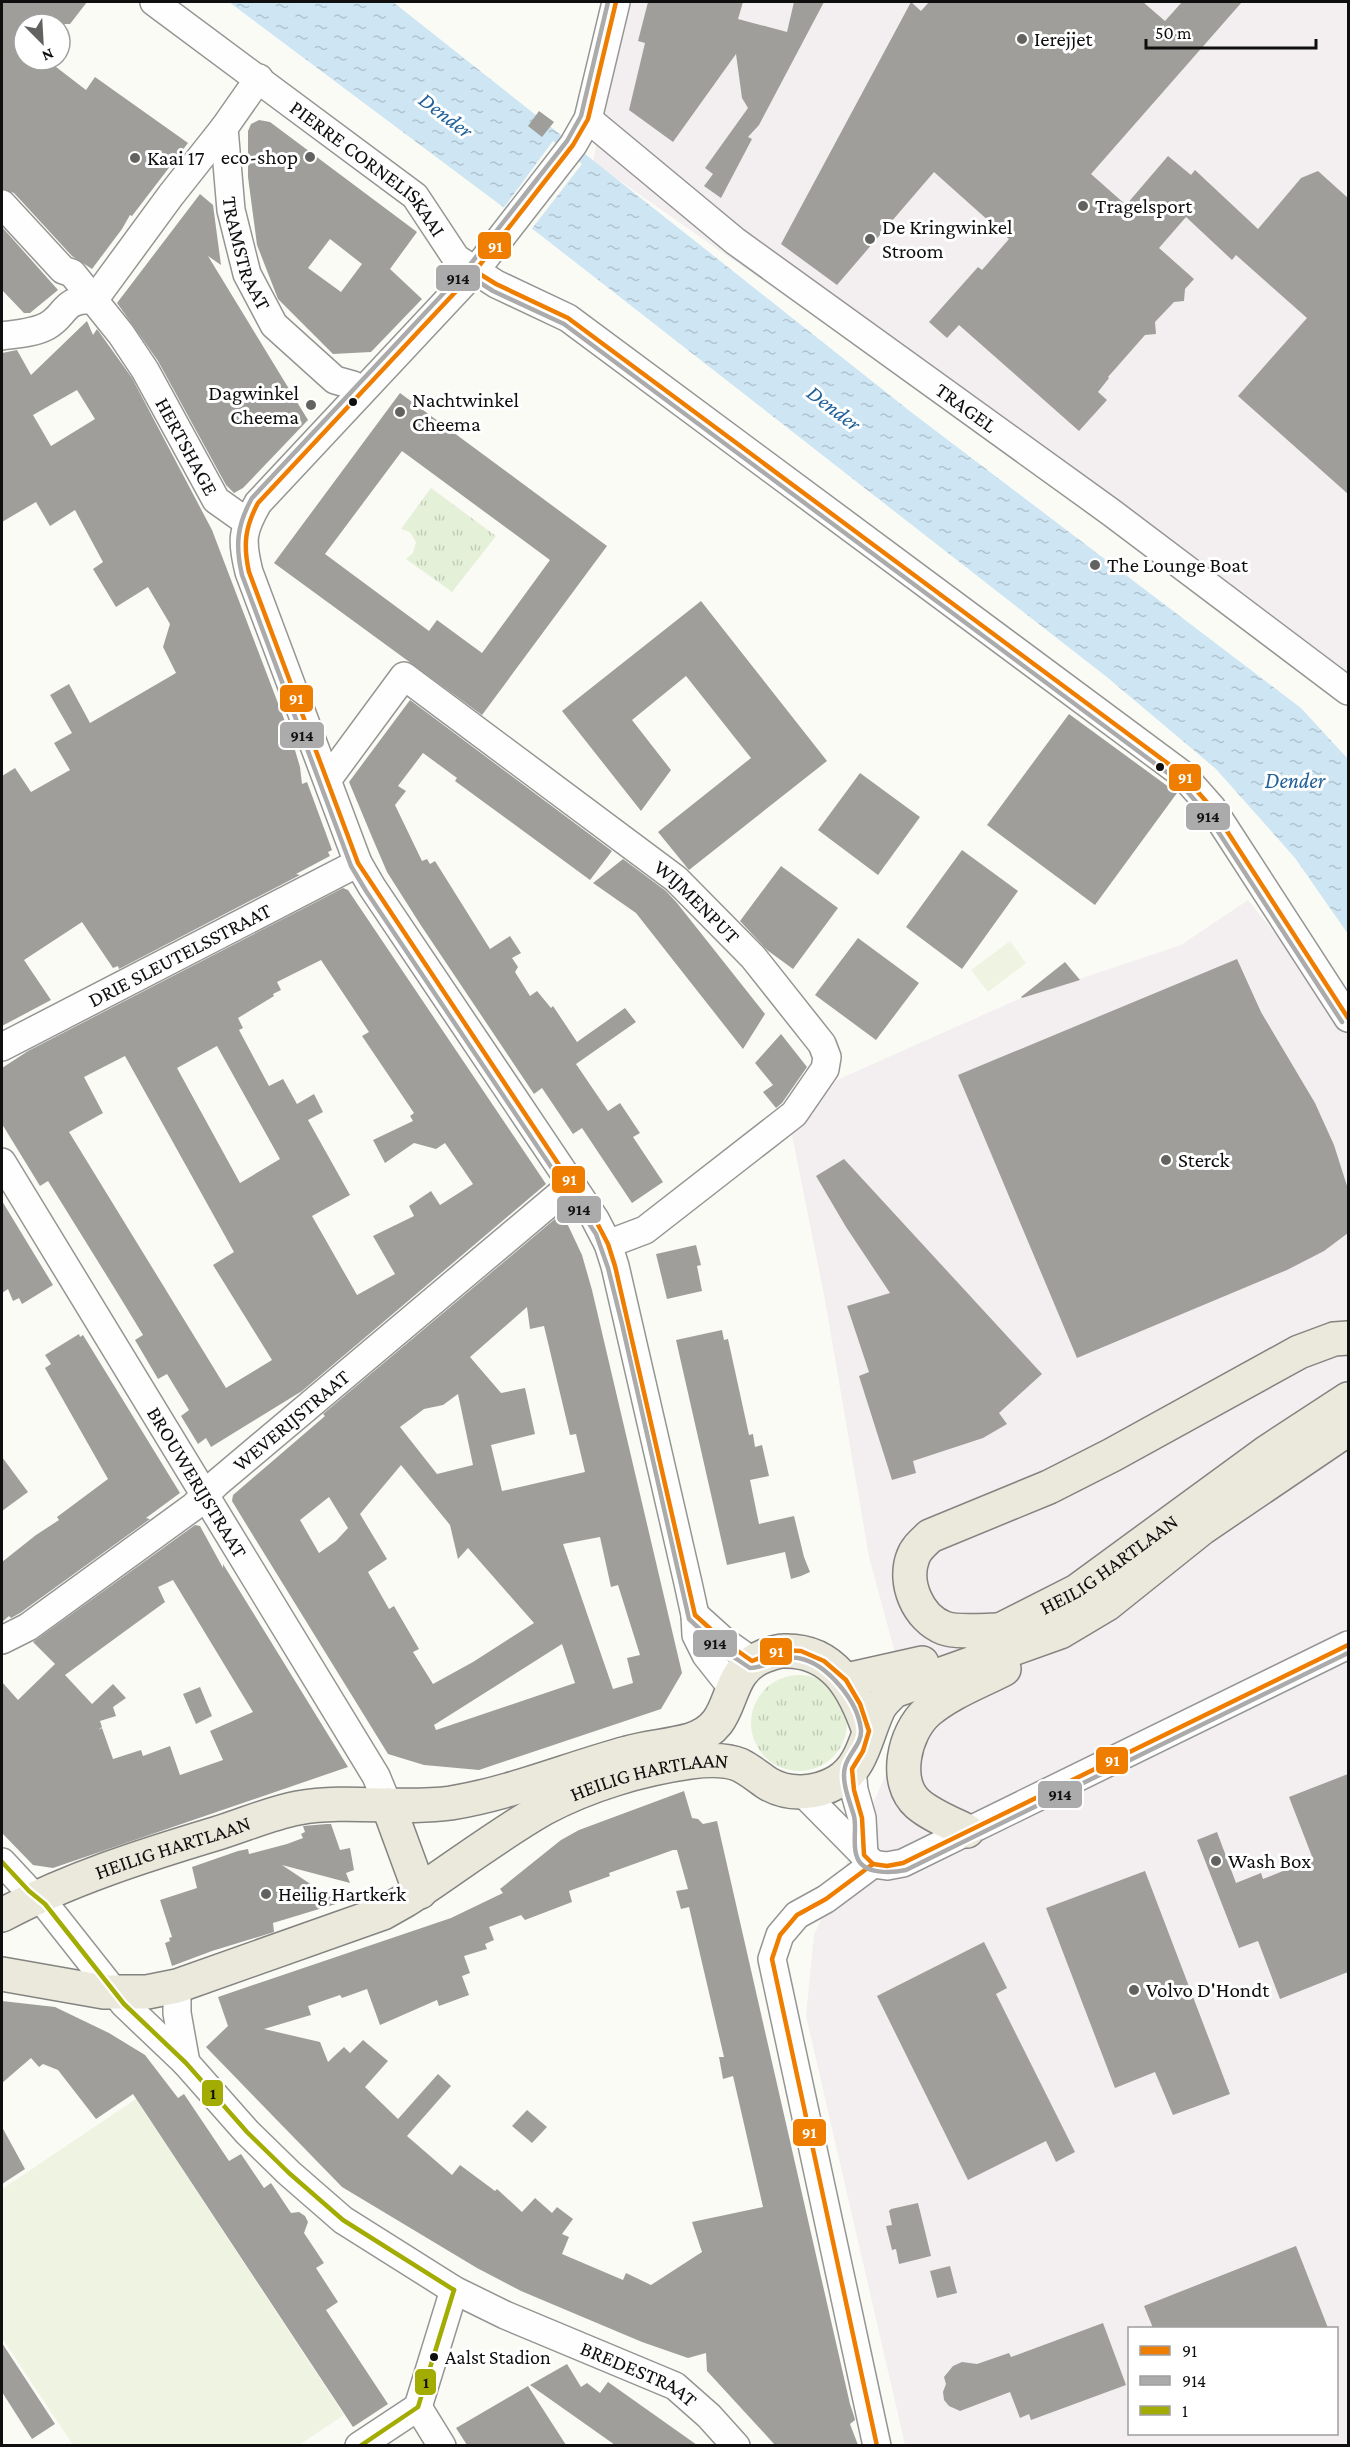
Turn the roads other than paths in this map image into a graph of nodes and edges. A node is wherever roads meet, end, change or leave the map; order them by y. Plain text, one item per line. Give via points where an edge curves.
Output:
1 (154, 2) edge
2 (616, 2) edge
3 (259, 78) junction
4 (588, 119) junction
5 (224, 128) junction
6 (2, 204) edge
7 (475, 271) junction
8 (94, 300) junction
9 (2, 336) edge
10 (360, 392) junction
11 (247, 522) junction
12 (1348, 691) edge
13 (328, 779) junction
14 (358, 863) junction
15 (1348, 1018) edge
16 (2, 1047) edge
17 (2, 1162) edge
18 (571, 1185) junction
19 (608, 1244) junction
20 (1348, 1338) edge
21 (1348, 1399) edge
22 (1348, 1429) edge
23 (1274, 1463) junction
24 (206, 1496) junction
25 (1000, 1630) junction
26 (1060, 1632) junction
27 (2, 1640) edge
28 (1348, 1645) edge
29 (743, 1672) junction
30 (846, 1680) junction
31 (869, 1731) junction
32 (852, 1769) junction
33 (803, 1793) junction
34 (388, 1805) junction
35 (967, 1831) junction
36 (869, 1859) junction
37 (2, 1862) edge
38 (420, 1892) junction
39 (36, 1896) junction
40 (2, 1915) edge
41 (2, 1974) edge
42 (177, 1986) junction
43 (114, 1992) junction
44 (186, 2063) junction
45 (454, 2290) junction
46 (418, 2407) junction
47 (359, 2445) edge
48 (442, 2445) edge
49 (736, 2445) edge
50 (877, 2445) edge

1 - 3 street, PIERRE CORNELISKAAI
2 - 4 street
3 - 5 street
3 - 7 street, PIERRE CORNELISKAAI via 415,196 456,258
4 - 7 street
4 - 12 street, TRAGEL via 735,241 1112,513
5 - 8 street
5 - 10 street, TRAMSTRAAT via 237,239 256,295 284,335 334,380 353,385
6 - 8 street, HERTSHAGE
7 - 10 street
7 - 15 street, PIERRE CORNELISKAAI via 568,318 1182,774 1212,808
8 - 9 street via 71,304 40,330
8 - 11 street, HERTSHAGE via 145,370 216,500
10 - 11 street via 258,503
11 - 13 street via 243,548 249,572
13 - 14 street
13 - 19 street, WIJMENPUT via 404,676 676,879 753,957 817,1037 826,1053 825,1069 795,1114 645,1230
14 - 16 street, DRIE SLEUTELSSTRAAT
14 - 18 street
17 - 24 street, BROUWERIJSTRAAT
18 - 19 street
18 - 24 street, WEVERIJSTRAAT
19 - 29 street via 695,1615 725,1642
20 - 25 main road via 1299,1352 1049,1487 930,1536 913,1557 910,1569 912,1590 922,1610 945,1629
21 - 23 main road, HEILIG HARTLAAN
22 - 23 main road, HEILIG HARTLAAN
23 - 25 main road, HEILIG HARTLAAN via 1077,1591
23 - 26 main road, HEILIG HARTLAAN via 1202,1528 1107,1604
24 - 27 street, WEVERIJSTRAAT via 28,1627
24 - 34 street, BROUWERIJSTRAAT via 376,1776
25 - 30 main road, HEILIG HARTLAAN via 994,1638 913,1666
26 - 31 main road, HEILIG HARTLAAN via 894,1691 880,1705
26 - 35 main road via 1041,1651 950,1697 927,1713 910,1733 904,1766 910,1795 934,1815
28 - 35 street
29 - 30 main road via 780,1650 801,1652 824,1661
29 - 34 main road, HEILIG HARTLAAN via 716,1726 690,1740 626,1753 495,1794 449,1803
30 - 31 main road
31 - 32 main road, HEILIG HARTLAAN
32 - 33 main road, HEILIG HARTLAAN via 838,1781
32 - 36 street
33 - 36 street
33 - 38 main road, HEILIG HARTLAAN via 777,1787 739,1765 721,1761 692,1762 619,1778 545,1808
34 - 38 main road
34 - 39 main road, HEILIG HARTLAAN via 298,1808 171,1847
35 - 36 street via 903,1863 887,1866
36 - 50 street via 826,1899 798,1916 780,1935 772,1959
37 - 39 street, BREDESTRAAT
38 - 42 main road, HEILIG HARTLAAN via 383,1913
39 - 40 main road, HEILIG HARTLAAN
39 - 43 street, BREDESTRAAT
41 - 43 main road, HEILIG HARTLAAN
42 - 43 main road, HEILIG HARTLAAN via 147,1992
42 - 44 street via 178,2022
43 - 44 street, BREDESTRAAT
44 - 45 street, BREDESTRAAT via 247,2132 343,2220
45 - 46 street
45 - 49 street, BREDESTRAAT via 675,2386
46 - 47 street
46 - 48 street

